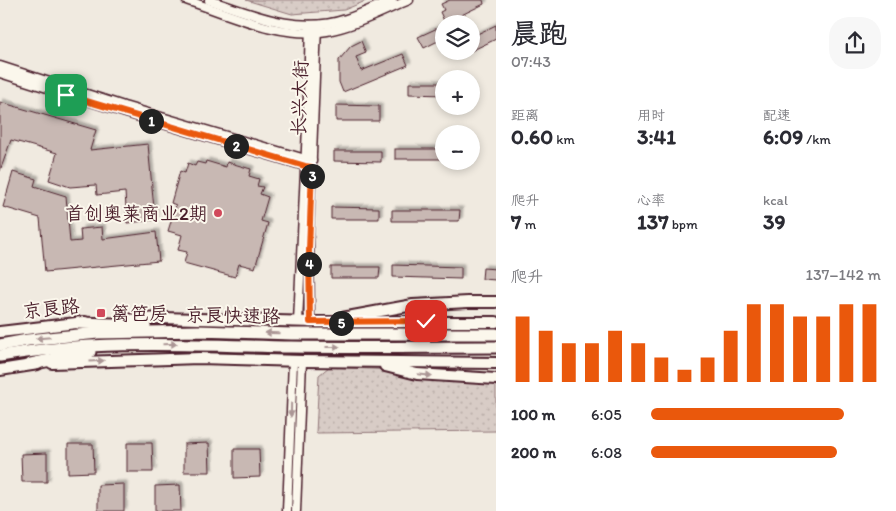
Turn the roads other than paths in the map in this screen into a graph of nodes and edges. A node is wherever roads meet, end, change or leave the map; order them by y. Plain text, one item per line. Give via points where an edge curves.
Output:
1 (186, 0) edge
2 (209, 0) edge
3 (392, 0) edge
4 (410, 0) edge
5 (313, 29) junction
6 (0, 66) edge
7 (0, 74) edge
8 (309, 163) junction
9 (496, 302) edge
10 (298, 322) junction
11 (312, 322) junction
12 (496, 322) edge
13 (78, 323) junction
14 (214, 330) junction
15 (0, 332) edge
16 (496, 334) edge
17 (0, 345) edge
18 (121, 345) junction
19 (496, 347) edge
20 (0, 356) edge
21 (297, 361) junction
22 (360, 362) junction
23 (496, 363) edge
24 (31, 364) junction
25 (0, 370) edge
26 (496, 378) edge
27 (287, 511) edge
28 (296, 511) edge

1 - 5 street via 275,28
2 - 5 street via 276,22
3 - 5 street
4 - 5 street via 347,26 327,31
5 - 8 street, 长兴大街
6 - 8 street
7 - 8 street via 126,113
8 - 10 street, 长兴大街
8 - 11 street, 长兴大街
9 - 11 main road via 413,305
10 - 11 main road, 京良路
10 - 13 main road, 京良路 via 162,318
11 - 12 main road, 京良路
13 - 14 highway
13 - 15 main road, 京良路
16 -> 14 highway, 京良快速路 via 292,334
14 -> 17 highway, 京良快速路 via 98,333
18 -> 19 highway, 京良快速路
18 - 20 highway, 京良快速路 via 29,350
18 - 24 highway
21 - 22 main road
24 -> 21 main road via 199,358
21 -> 27 street
21 - 28 street
22 - 23 main road
22 -> 26 main road via 417,374
24 - 25 main road

